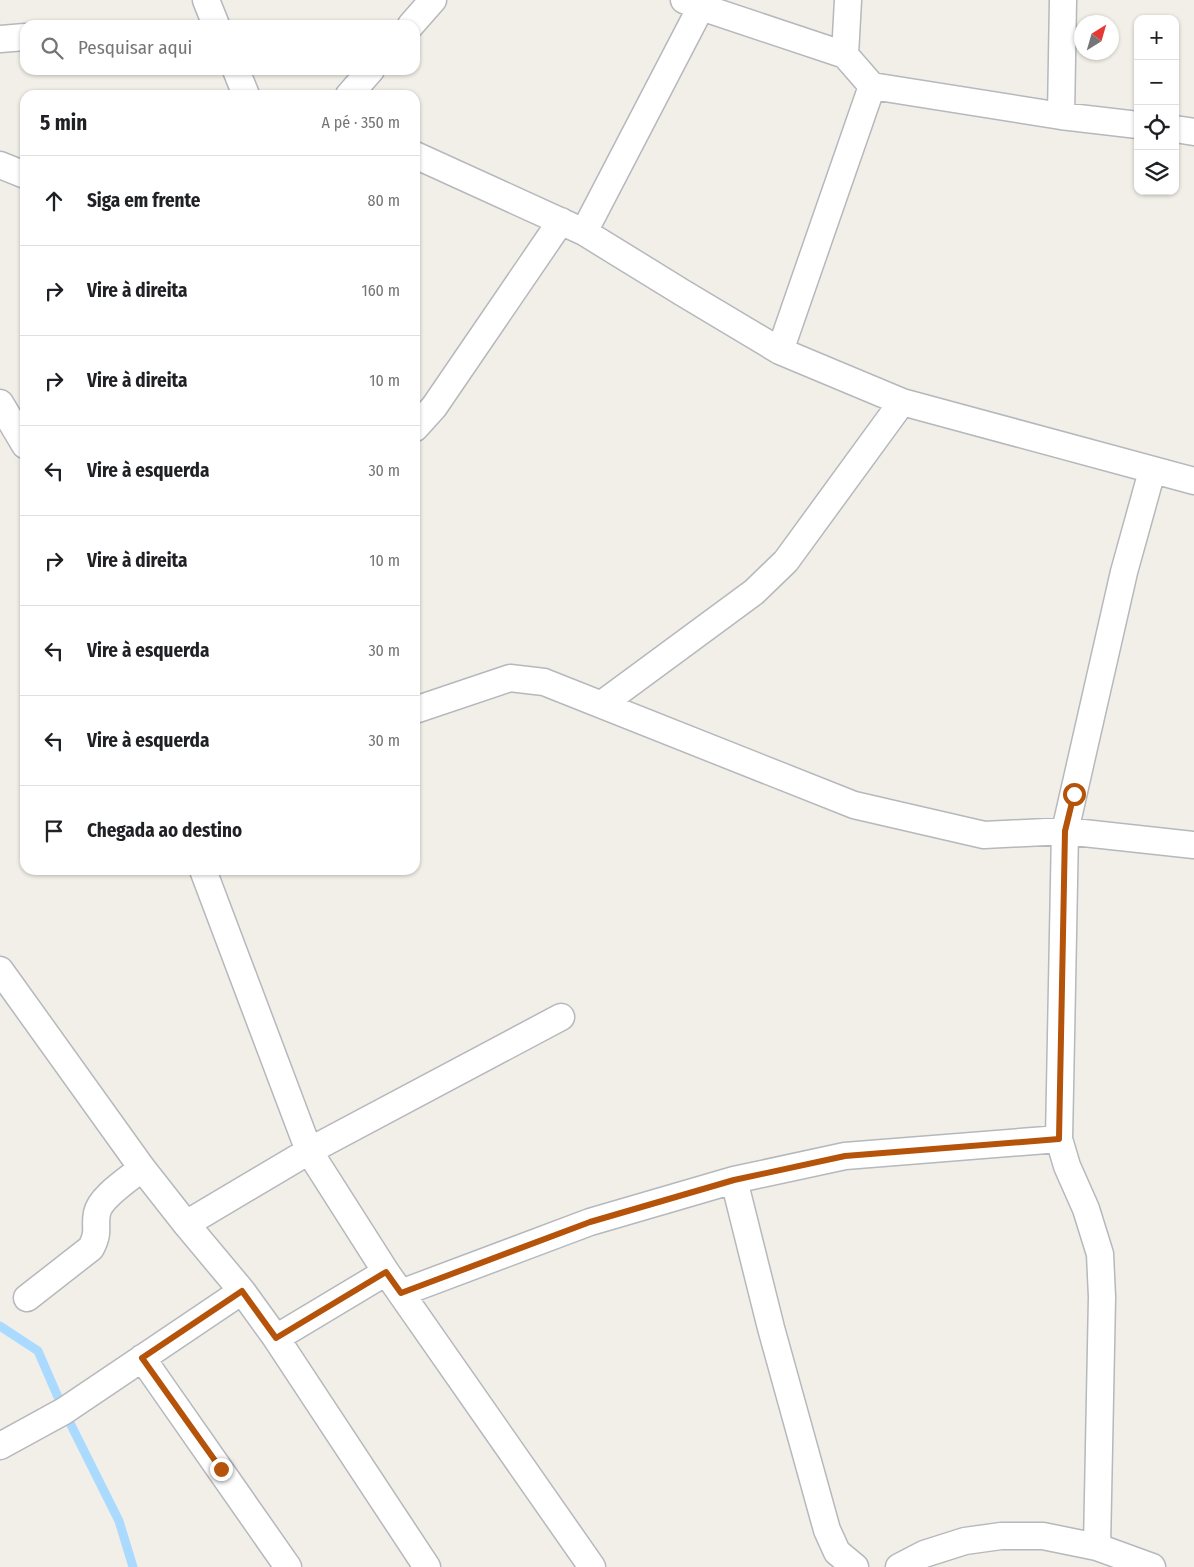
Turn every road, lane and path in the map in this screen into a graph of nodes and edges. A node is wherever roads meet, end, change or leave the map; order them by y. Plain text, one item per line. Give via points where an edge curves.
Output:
1 (206, 0) edge
2 (433, 0) edge
3 (848, 0) edge
4 (1063, 0) edge
5 (692, 4) edge
6 (214, 20) edge
7 (415, 20) edge
8 (20, 38) edge
9 (0, 40) edge
10 (845, 54) junction
11 (238, 75) edge
12 (367, 75) edge
13 (872, 86) junction
14 (244, 90) edge
15 (353, 90) edge
16 (1061, 116) junction
17 (1134, 125) edge
18 (1179, 130) edge
19 (1194, 132) edge
20 (420, 157) edge
21 (0, 165) edge
22 (20, 173) edge
23 (561, 221) junction
24 (584, 232) junction
25 (780, 351) junction
26 (902, 402) junction
27 (0, 403) edge
28 (420, 422) edge
29 (20, 437) edge
30 (1152, 471) junction
31 (1194, 481) edge
32 (602, 704) junction
33 (420, 708) edge
34 (1065, 831) junction
35 (1194, 845) edge
36 (205, 875) edge
37 (0, 970) edge
38 (561, 1017) dead end
39 (1059, 1139) junction
40 (309, 1151) junction
41 (142, 1168) junction
42 (734, 1180) junction
43 (186, 1224) junction
44 (386, 1272) junction
45 (242, 1291) junction
46 (401, 1293) junction
47 (27, 1298) dead end
48 (276, 1338) junction
49 (142, 1358) junction
50 (0, 1446) edge
51 (1097, 1547) junction
52 (288, 1567) edge
53 (427, 1567) edge
54 (592, 1567) edge
55 (855, 1567) edge
56 (899, 1567) edge
57 (1152, 1567) edge

1 - 6 street
2 - 7 street
3 - 10 street
4 - 16 street
5 - 10 street
5 - 24 street
8 - 9 street
10 - 13 street
11 - 14 street
12 - 15 street
13 - 16 street
13 - 25 street
16 - 17 street
18 - 19 street
20 - 23 street
21 - 22 street
23 - 24 street
23 - 28 street via 434,407
24 - 25 street
25 - 26 street
26 - 30 street
26 - 32 street via 786,561 754,592
27 - 29 street
30 - 31 street
30 - 34 street via 1124,572
32 - 33 street via 544,682 510,678
32 - 34 street via 854,805 984,835
34 - 35 street
34 - 39 street
36 - 40 street
37 - 41 street
38 - 40 street
39 - 42 street via 845,1156
39 - 51 street via 1100,1254
40 - 43 street
40 - 44 street
41 - 43 street
41 - 47 street via 101,1202 97,1214 97,1236 91,1248
42 - 46 street via 590,1222
42 - 55 street via 827,1530 837,1552
43 - 45 street
44 - 46 street
44 - 48 street
45 - 48 street
45 - 49 street
46 - 54 street
48 - 53 street
49 - 50 street via 64,1411
49 - 52 street
51 - 56 street via 1043,1536 1002,1536 965,1541 924,1554
51 - 57 street

